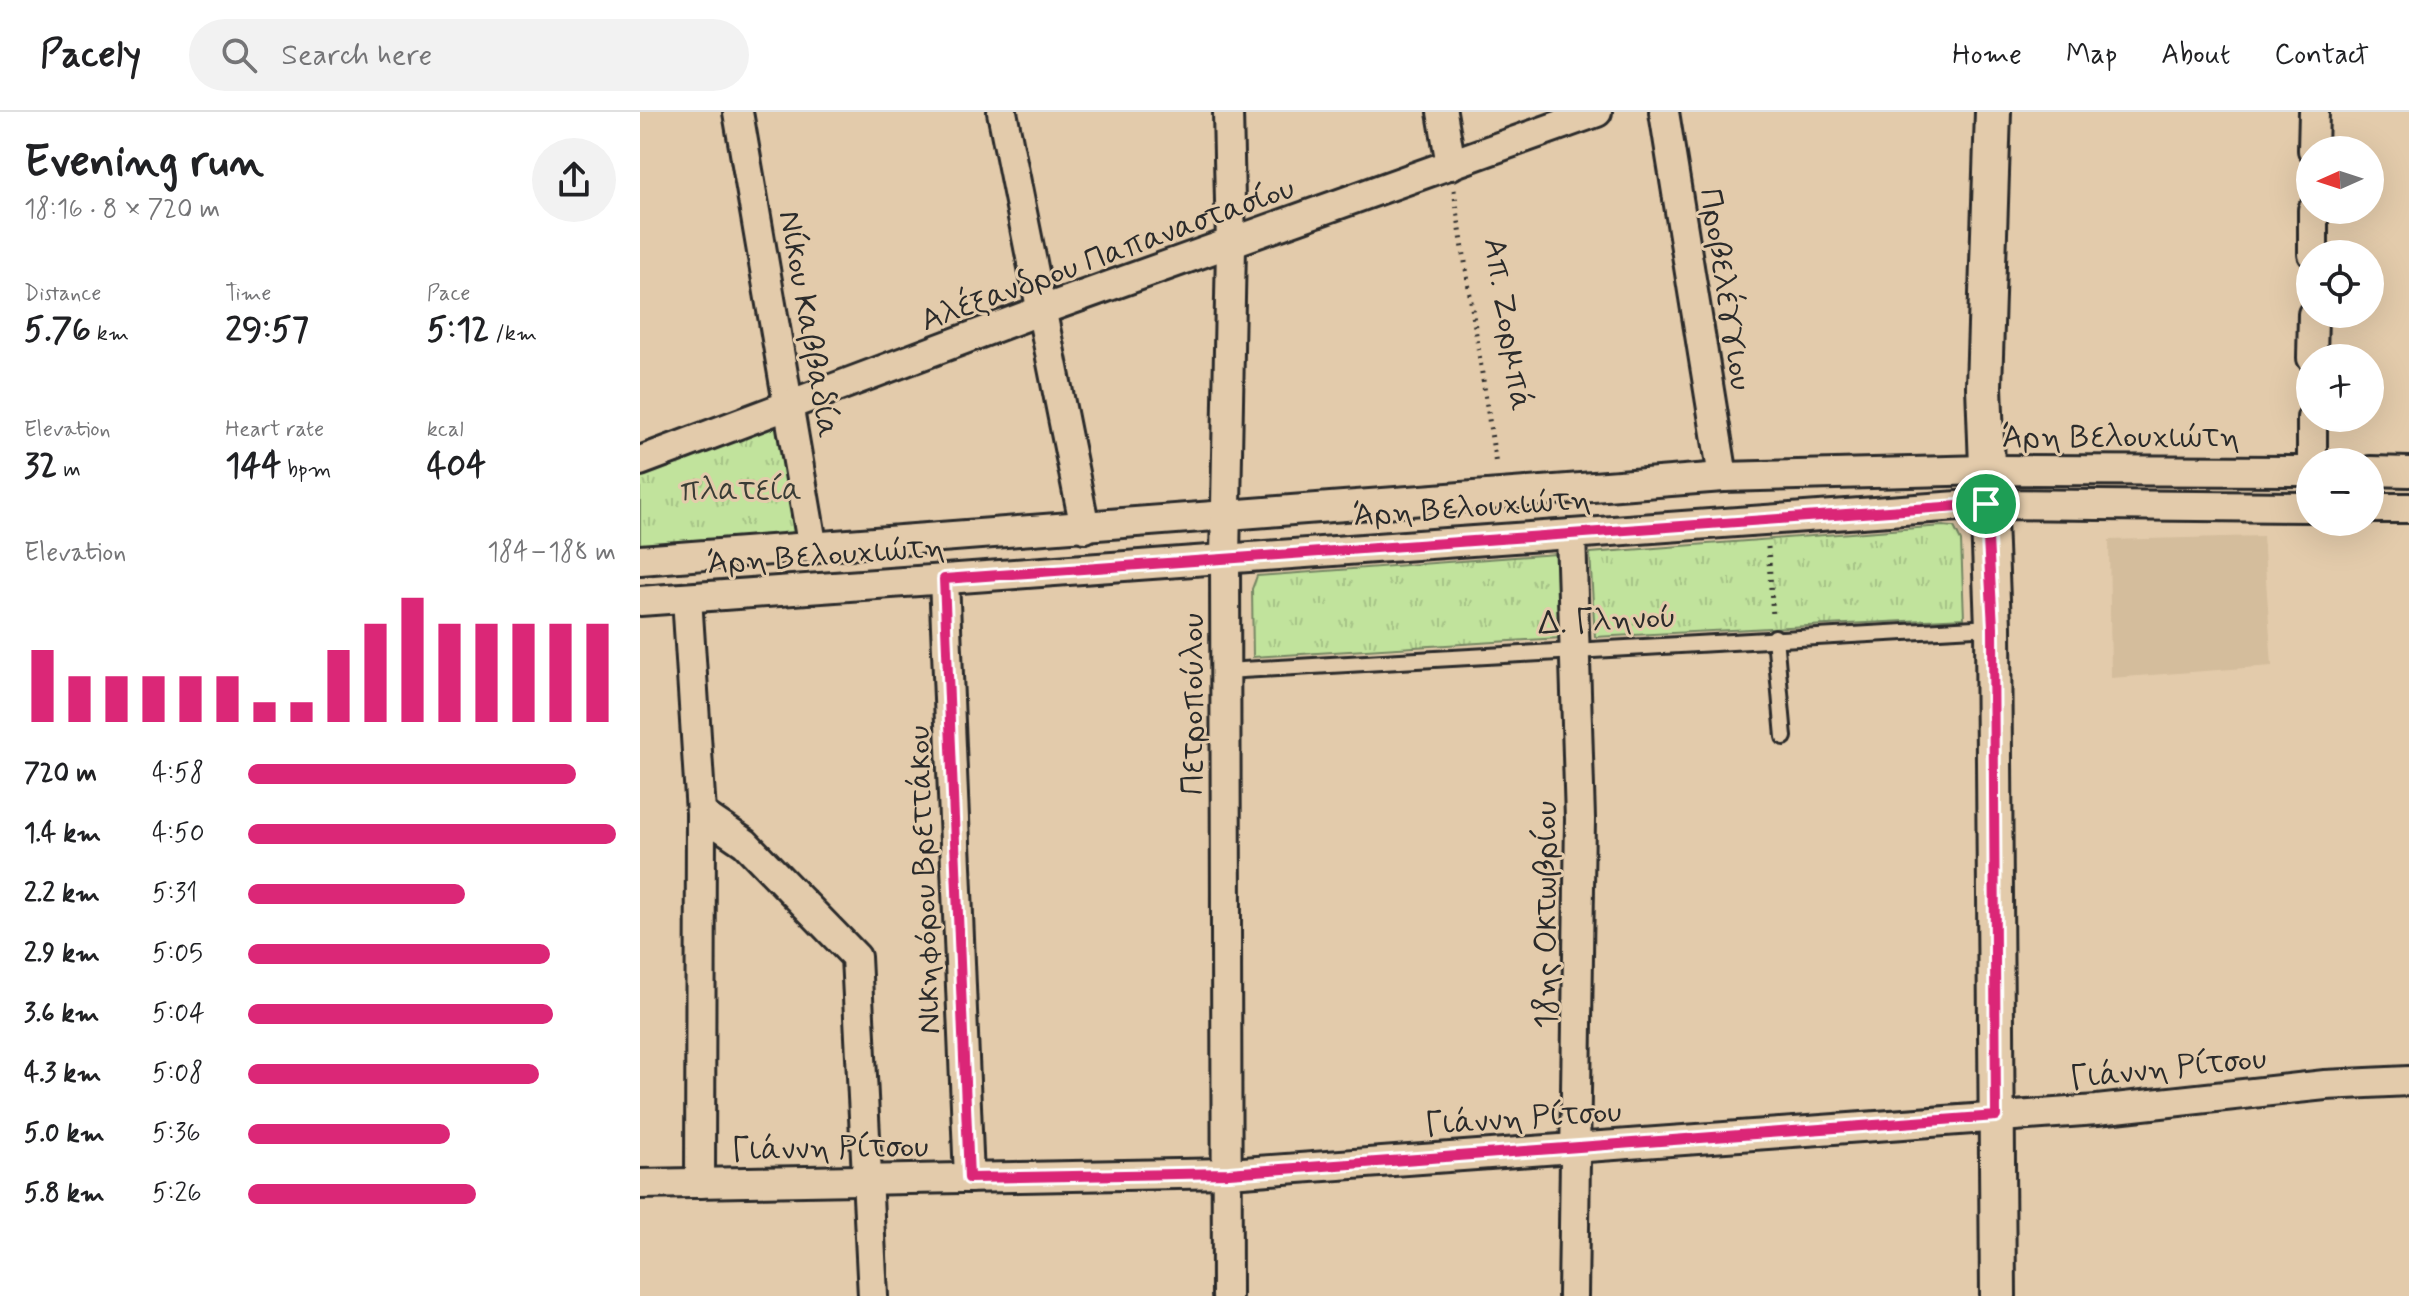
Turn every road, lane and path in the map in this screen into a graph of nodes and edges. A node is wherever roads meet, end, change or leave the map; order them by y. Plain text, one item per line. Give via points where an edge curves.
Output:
1 (738, 112) edge
2 (1002, 112) edge
3 (1228, 112) edge
4 (1442, 112) edge
5 (1597, 112) edge
6 (1664, 112) edge
7 (1993, 112) edge
8 (2314, 112) edge
9 (2313, 136) edge
10 (1450, 165) junction
11 (1231, 246) junction
12 (1042, 310) junction
13 (790, 405) junction
14 (640, 461) edge
15 (1986, 470) junction
16 (2296, 471) edge
17 (2384, 471) edge
18 (2409, 472) edge
19 (1723, 477) junction
20 (1500, 494) junction
21 (1986, 504) junction
22 (2296, 507) edge
23 (2384, 508) edge
24 (2409, 508) edge
25 (1226, 515) junction
26 (1766, 518) junction
27 (1085, 528) junction
28 (1571, 534) junction
29 (813, 549) junction
30 (1225, 558) junction
31 (640, 560) edge
32 (944, 579) junction
33 (687, 598) junction
34 (640, 601) edge
35 (1993, 627) junction
36 (1775, 637) junction
37 (1576, 649) junction
38 (1225, 671) junction
39 (1784, 737) dead end
40 (701, 813) junction
41 (2409, 1081) edge
42 (1996, 1116) junction
43 (1577, 1147) junction
44 (1229, 1173) junction
45 (969, 1178) junction
46 (867, 1180) junction
47 (700, 1183) junction
48 (640, 1184) edge
49 (873, 1296) edge
50 (1227, 1296) edge
51 (1573, 1296) edge
52 (1998, 1296) edge

1 - 13 street, Νίκου Καββαδία
2 - 12 street
3 - 11 street, Πετροπούλου
4 - 10 street
5 - 10 street, Αλέξανδρου Παπαναστασίου
6 - 19 street, Προβελέγγιου
7 - 15 street
8 - 9 street
10 - 11 street, Αλέξανδρου Παπαναστασίου
10 - 20 path, Απ. Ζορμπά
11 - 12 street, Αλέξανδρου Παπαναστασίου
11 - 25 street, Πετροπούλου
12 - 13 street, Αλέξανδρου Παπαναστασίου
12 - 27 street
13 - 14 street, Αλέξανδρου Παπαναστασίου
13 - 29 street, Νίκου Καββαδία
15 - 16 street, Άρη Βελουχιώτη
15 - 19 street, Άρη Βελουχιώτη
15 - 21 street
17 - 18 street
19 - 20 street, Άρη Βελουχιώτη
20 - 25 street, Άρη Βελουχιώτη
21 - 22 street, Άρη Βελουχιώτη
21 - 26 street, Άρη Βελουχιώτη
21 - 35 street
23 - 24 street
25 - 27 street, Άρη Βελουχιώτη
25 - 30 street, Πετροπούλου
26 - 28 street, Άρη Βελουχιώτη
26 - 36 path
27 - 29 street, Άρη Βελουχιώτη
28 - 30 street, Άρη Βελουχιώτη
28 - 37 street, 18ης Οκτωβρίου
29 - 31 street, Άρη Βελουχιώτη
30 - 32 street, Άρη Βελουχιώτη
30 - 38 street, Πετροπούλου
32 - 33 street, Άρη Βελουχιώτη
32 - 45 street, Νικηφόρου Βρεττάκου
33 - 34 street, Άρη Βελουχιώτη
33 - 40 street
35 - 36 lane, Δ. Γληνού
35 - 42 street
36 - 37 lane, Δ. Γληνού
36 - 39 lane
37 - 38 lane, Δ. Γληνού
37 - 43 street, 18ης Οκτωβρίου
38 - 44 street, Πετροπούλου
40 - 46 street via 745,843 856,957
40 - 47 street
41 - 42 street, Γιάννη Ρίτσου
42 - 43 street, Γιάννη Ρίτσου
42 - 52 street
43 - 44 street, Γιάννη Ρίτσου
43 - 51 street, 18ης Οκτωβρίου
44 - 45 street, Γιάννη Ρίτσου
44 - 50 street, Πετροπούλου
45 - 46 street, Γιάννη Ρίτσου
46 - 47 street, Γιάννη Ρίτσου
46 - 49 street
47 - 48 street, Γιάννη Ρίτσου

